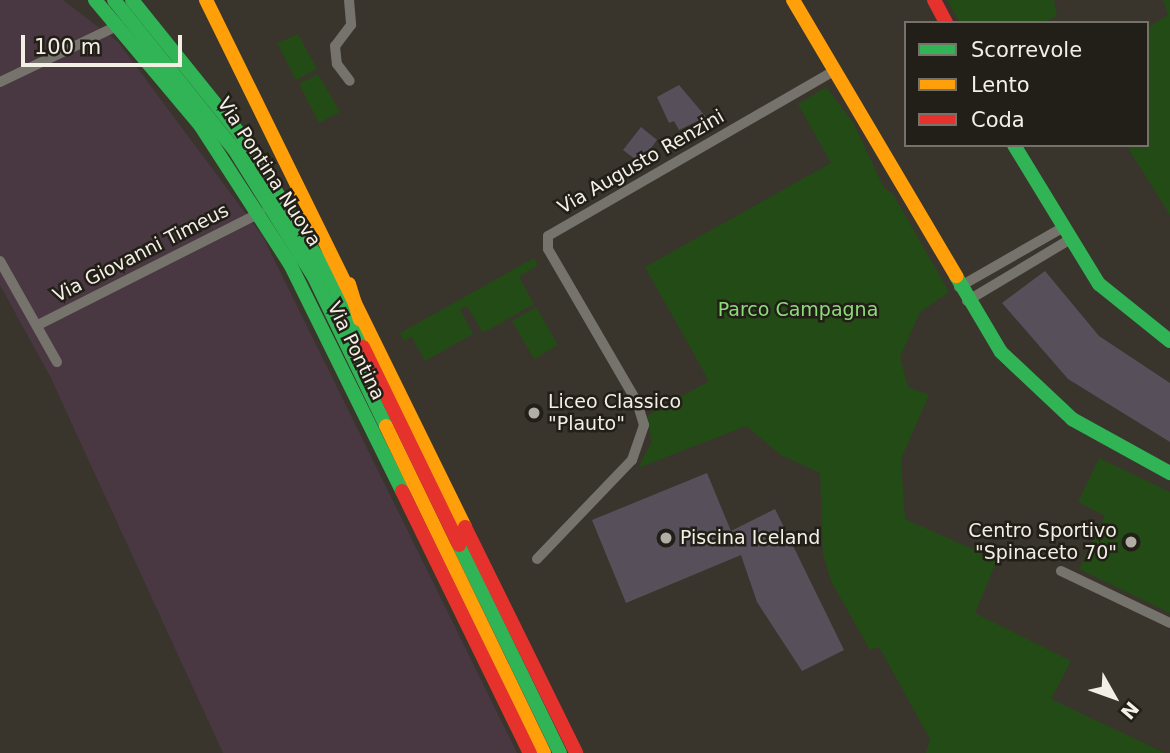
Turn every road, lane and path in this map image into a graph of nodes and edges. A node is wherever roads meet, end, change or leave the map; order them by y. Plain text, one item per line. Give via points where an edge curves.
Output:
1 (95, 0) edge
2 (114, 0) edge
3 (132, 0) edge
4 (206, 0) edge
5 (349, 0) edge
6 (793, 0) edge
7 (934, 0) edge
8 (945, 21) edge
9 (119, 25) junction
10 (834, 71) junction
11 (350, 81) dead end
12 (0, 82) edge
13 (1015, 147) edge
14 (260, 213) junction
15 (1065, 234) junction
16 (0, 261) edge
17 (349, 284) junction
18 (959, 287) junction
19 (967, 300) junction
20 (38, 324) junction
21 (1170, 341) edge
22 (57, 362) dead end
23 (372, 379) junction
24 (1170, 473) edge
25 (537, 559) dead end
26 (1061, 571) dead end
27 (1170, 623) edge
28 (530, 753) edge
29 (544, 753) edge
30 (560, 753) edge
31 (576, 753) edge

1 - 9 main road, Via Pontina
2 - 23 main road, Via Pontina Nuova via 183,80 277,213
3 - 23 main road, Via Pontina Nuova via 197,76 289,206
4 - 17 main road, Via Pontina
5 - 11 street via 351,25 335,46 338,64
6 - 10 main road
7 - 8 main road
9 - 12 street
9 - 14 main road, Via Pontina via 200,125
10 - 18 main road
10 - 25 street, Via Augusto Renzini via 548,236 548,249 637,402 645,425 632,460
13 - 15 main road
14 - 20 street, Via Giovanni Timeus
14 - 28 main road, Via Pontina via 322,325
15 - 18 street
15 - 19 street
15 - 21 main road via 1109,294
16 - 20 street
17 - 23 main road
17 - 31 main road, Via Pontina
18 - 19 main road
19 - 24 main road via 1007,359 1051,403 1100,438
20 - 22 street
23 - 29 main road, Via Pontina
23 - 30 main road, Via Pontina
26 - 27 street

